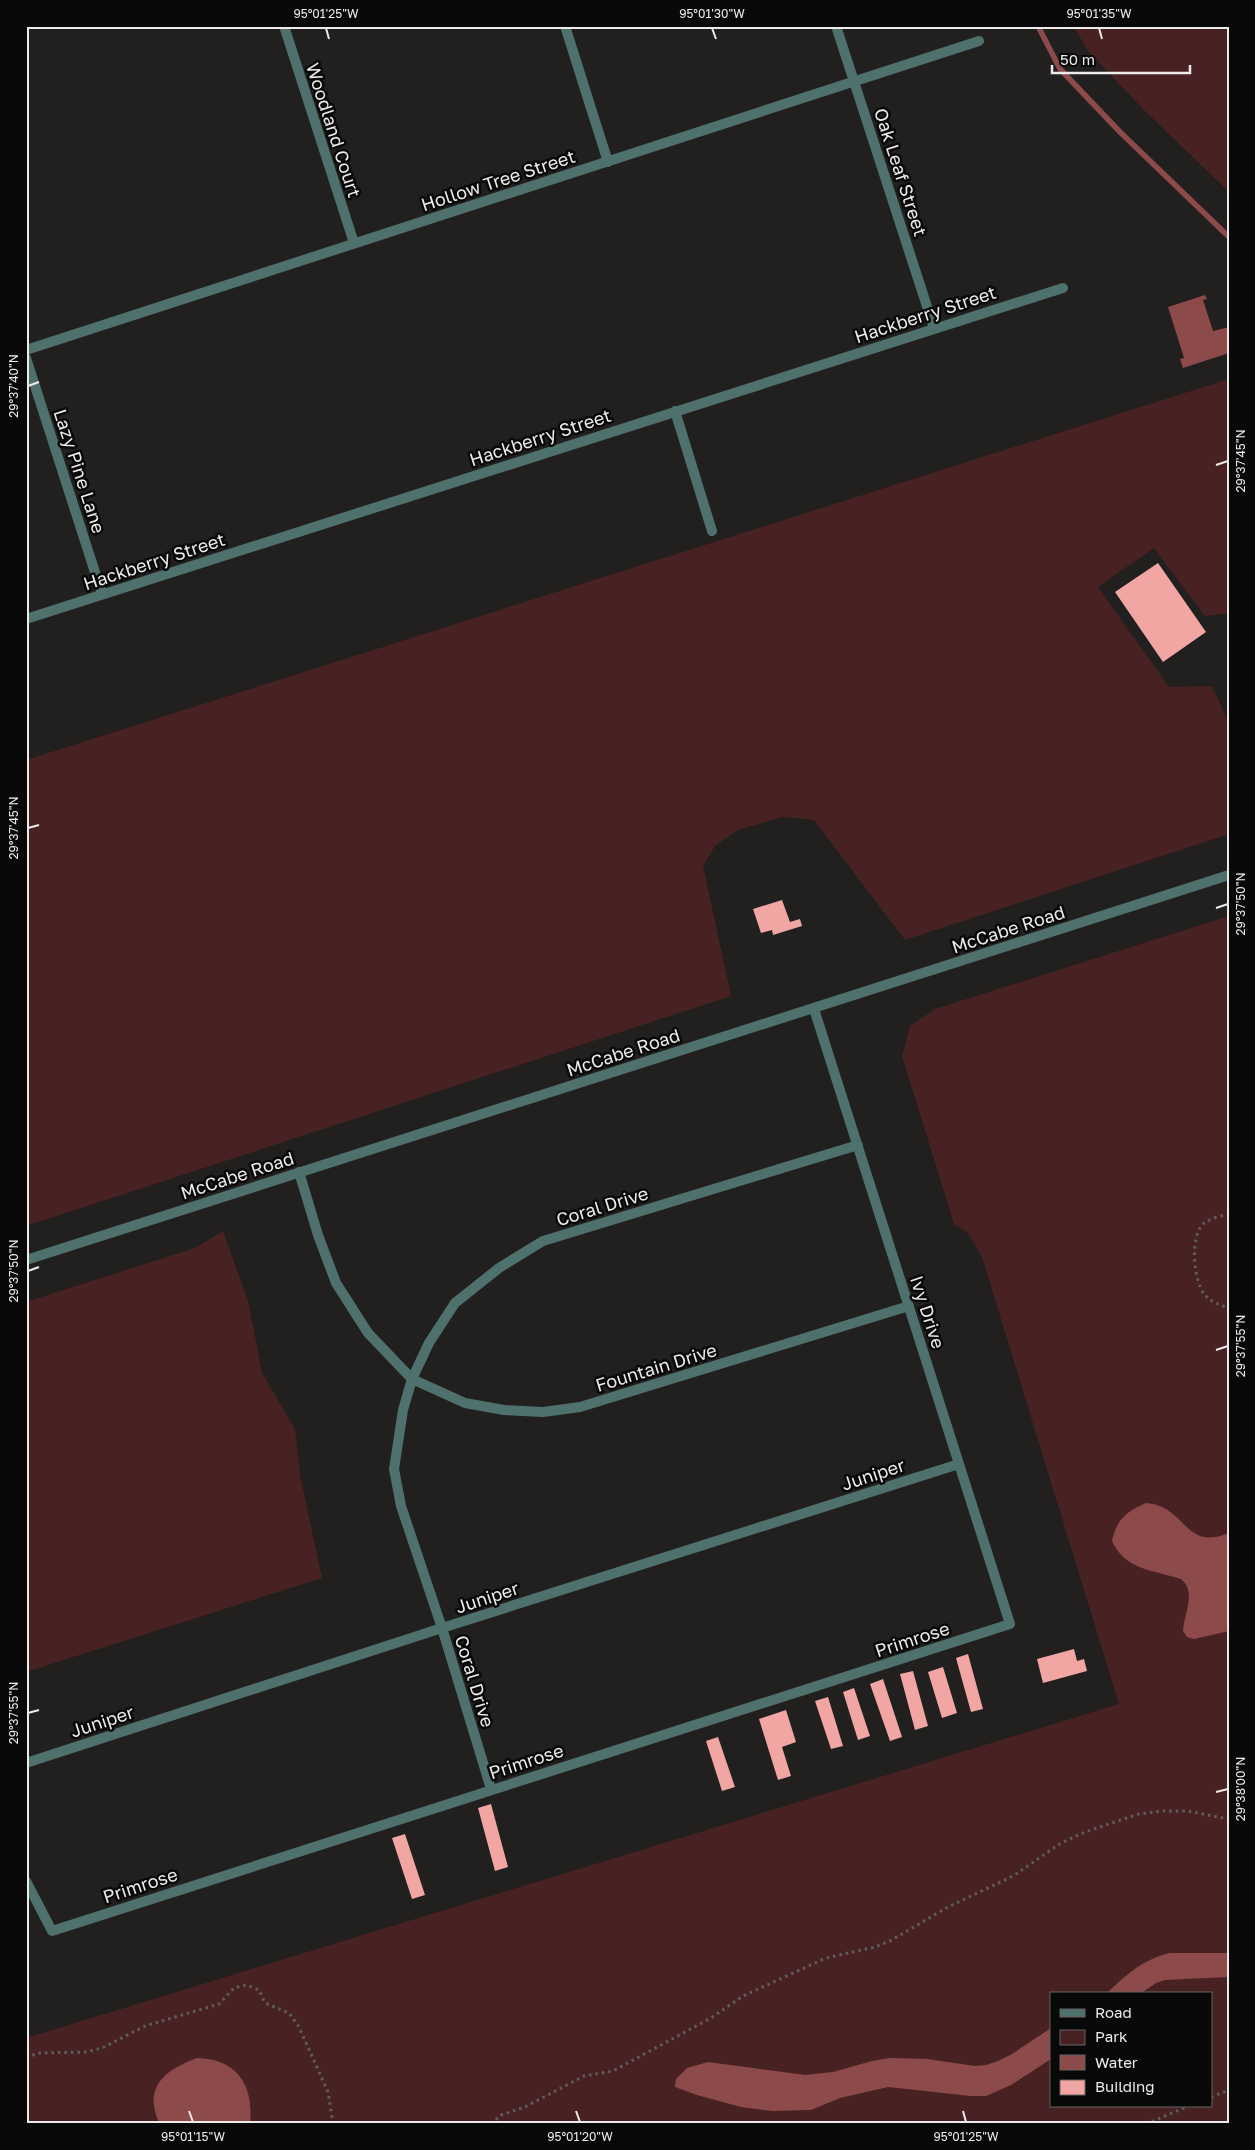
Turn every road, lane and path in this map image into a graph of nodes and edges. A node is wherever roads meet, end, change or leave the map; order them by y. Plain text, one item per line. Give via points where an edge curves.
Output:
1 (284, 26) edge
2 (565, 26) edge
3 (836, 26) edge
4 (979, 41) dead end
5 (856, 82) junction
6 (608, 162) junction
7 (354, 243) junction
8 (1063, 288) dead end
9 (934, 328) junction
10 (26, 350) edge
11 (26, 358) edge
12 (675, 411) junction
13 (712, 531) dead end
14 (102, 594) junction
15 (26, 619) edge
16 (1229, 875) edge
17 (814, 1009) junction
18 (858, 1144) junction
19 (299, 1172) junction
20 (1229, 1214) edge
21 (26, 1260) edge
22 (909, 1306) junction
23 (1229, 1308) edge
24 (412, 1379) junction
25 (959, 1464) junction
26 (1010, 1624) joint
27 (442, 1628) junction
28 (26, 1763) edge
29 (491, 1790) junction
30 (1229, 1819) edge
31 (26, 1881) edge
32 (26, 2057) edge
33 (1229, 2090) edge
34 (1212, 2097) edge
35 (1184, 2108) edge
36 (333, 2124) edge
37 (491, 2124) edge
38 (1146, 2124) edge

1 - 7 street, Woodland Court
2 - 6 street
3 - 5 street, Oak Leaf Street
4 - 5 street, Hollow Tree Street
5 - 6 street, Hollow Tree Street
5 - 9 street, Oak Leaf Street
6 - 7 street, Hollow Tree Street
7 - 10 street, Hollow Tree Street
8 - 9 street, Hackberry Street
9 - 12 street, Hackberry Street
11 - 14 street, Lazy Pine Lane
12 - 13 street
12 - 14 street, Hackberry Street
14 - 15 street, Hackberry Street
16 - 17 street, McCabe Road
17 - 18 street, Ivy Drive
17 - 19 street, McCabe Road
18 - 22 street, Ivy Drive
18 - 24 street, Coral Drive via 543,1241 499,1268 455,1303 429,1343
19 - 21 street, McCabe Road
19 - 24 street via 336,1283 368,1333
20 - 23 path via 1209,1220 1202,1226 1195,1253 1197,1276 1203,1292
22 - 24 street, Fountain Drive via 580,1407 543,1412 504,1410 465,1403
22 - 25 street, Ivy Drive
24 - 27 street, Coral Drive via 403,1410 394,1469 401,1506
25 - 26 street, Ivy Drive
25 - 27 street, Juniper
26 - 29 street, Primrose
27 - 28 street, Juniper
27 - 29 street, Coral Drive
29 - 31 street, Primrose via 52,1931
30 - 37 path via 1188,1811 1162,1811 1140,1814 1086,1832 1061,1843 1013,1876 948,1907 890,1941 826,1958 743,1996 711,2018 613,2071 576,2079 525,2107 501,2115
32 - 36 path via 102,2048 139,2028 219,2004 234,1988 246,1985 259,1990 265,2003 284,2010 295,2019 328,2092
33 - 34 path
35 - 38 path

